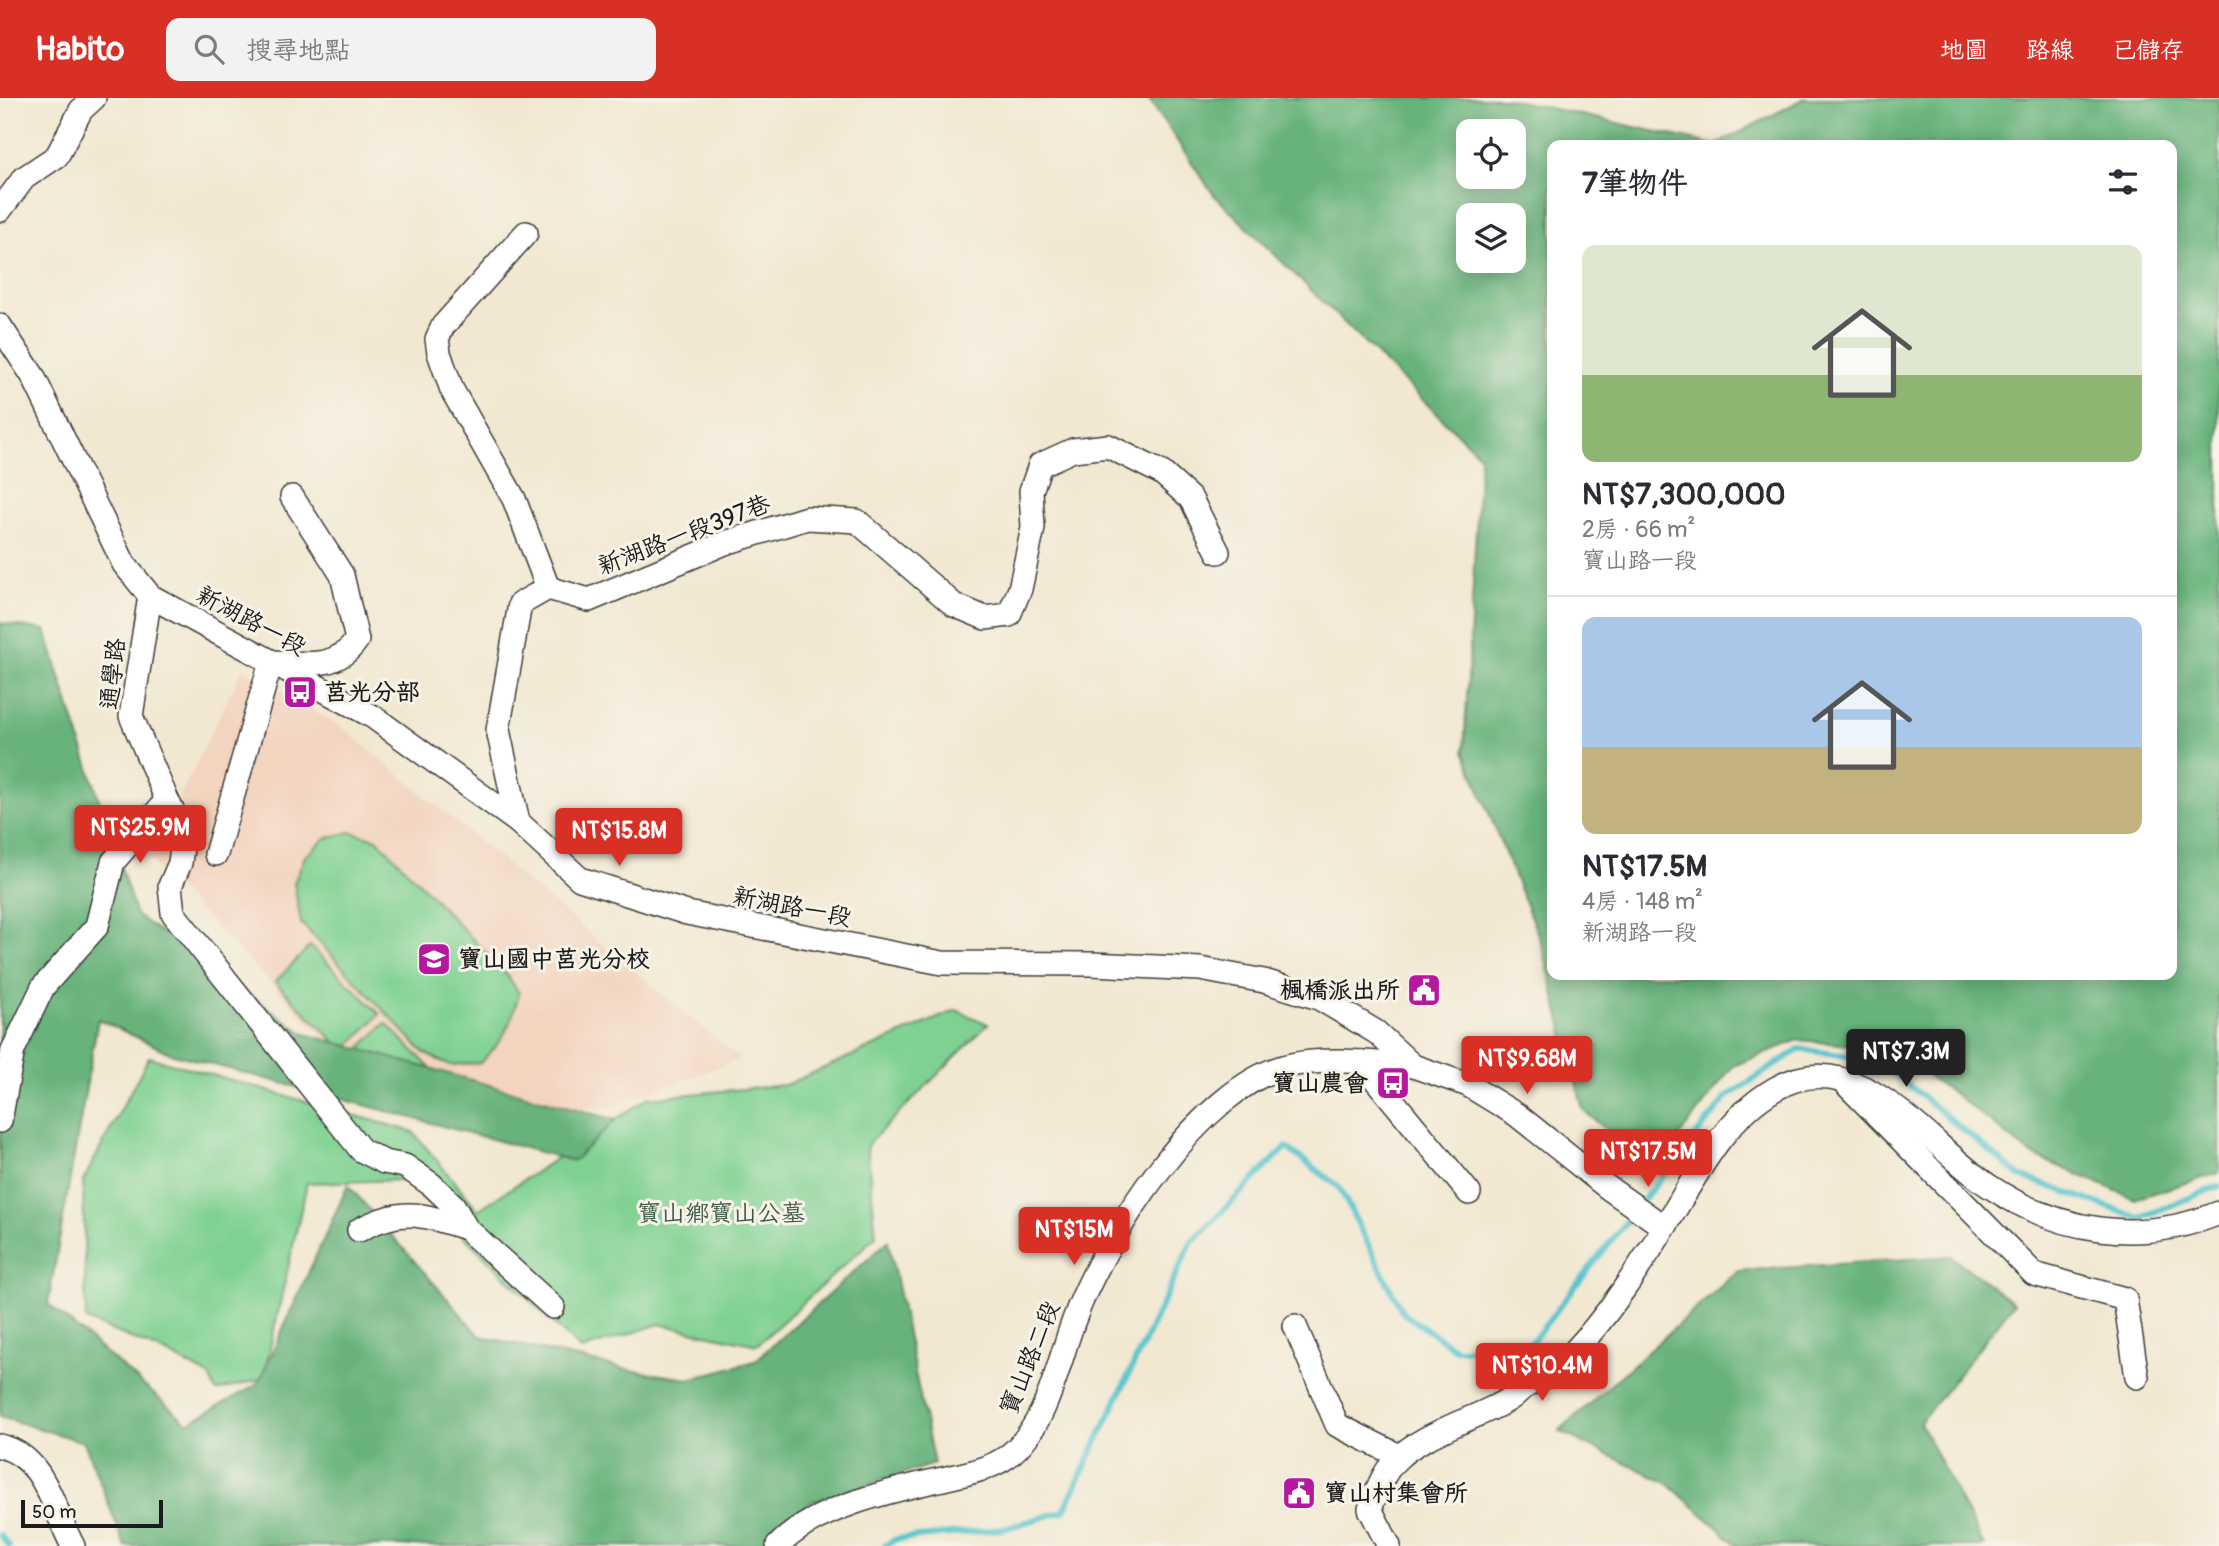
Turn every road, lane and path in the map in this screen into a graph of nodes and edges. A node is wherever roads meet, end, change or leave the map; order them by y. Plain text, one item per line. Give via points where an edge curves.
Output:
1 (94, 98) edge
2 (0, 210) edge
3 (526, 233) dead end
4 (0, 327) edge
5 (292, 497) dead end
6 (1218, 552) dead end
7 (548, 588) junction
8 (150, 596) junction
9 (271, 662) junction
10 (167, 800) junction
11 (518, 822) junction
12 (216, 854) dead end
13 (1361, 1062) junction
14 (1413, 1066) junction
15 (1838, 1077) junction
16 (0, 1121) edge
17 (1469, 1193) dead end
18 (2219, 1213) edge
19 (1664, 1227) junction
20 (466, 1228) junction
21 (359, 1230) dead end
22 (553, 1307) dead end
23 (1295, 1326) dead end
24 (2137, 1377) dead end
25 (0, 1446) edge
26 (1399, 1456) junction
27 (73, 1546) edge
28 (778, 1546) edge
29 (1390, 1546) edge

1 - 2 street via 81,110 57,156 24,178
3 - 7 street via 443,326 437,339 452,390 514,499
4 - 8 street, 新湖路一段 via 33,376 124,564
5 - 9 street via 342,575 357,640 347,654 321,664
6 - 7 street, 新湖路一段397巷 via 1191,499 1162,472 1108,446 1073,450 1040,465 1031,491 1033,528 1020,589 1009,615 985,618 954,604 857,521 807,518 725,543 589,600
7 - 11 street via 520,604 498,730
8 - 9 street, 新湖路一段
8 - 10 street, 通學路 via 131,716
9 - 11 street, 新湖路一段 via 372,716
9 - 12 street
10 - 16 street via 113,862 97,926 43,987 13,1050
10 - 20 street, 通學路 via 184,833 180,863 170,886 173,913 360,1150 384,1163 405,1166 432,1185 453,1205
11 - 14 street, 新湖路一段 via 580,879 687,913 942,962 1200,969 1264,981 1319,998 1376,1031
13 - 14 street, 寶山路二段
13 - 17 street
13 - 28 street, 寶山路二段 via 1290,1065 1264,1075 1222,1100 1185,1139 1142,1194 1107,1251 1079,1305 1038,1421 1007,1457 845,1507 807,1525
14 - 19 street, 新湖路一段 via 1468,1085 1517,1115
15 - 18 street via 1880,1096 1988,1186 2040,1215 2092,1231 2151,1232
15 - 19 street via 1808,1076 1776,1088 1750,1108 1714,1146
15 - 24 street via 2034,1274 2125,1299
19 - 26 street via 1588,1337 1555,1373
20 - 21 street via 403,1213 382,1217
20 - 22 street
23 - 26 street via 1337,1425
25 - 27 street via 21,1454 39,1472
26 - 29 street via 1382,1477 1370,1509

